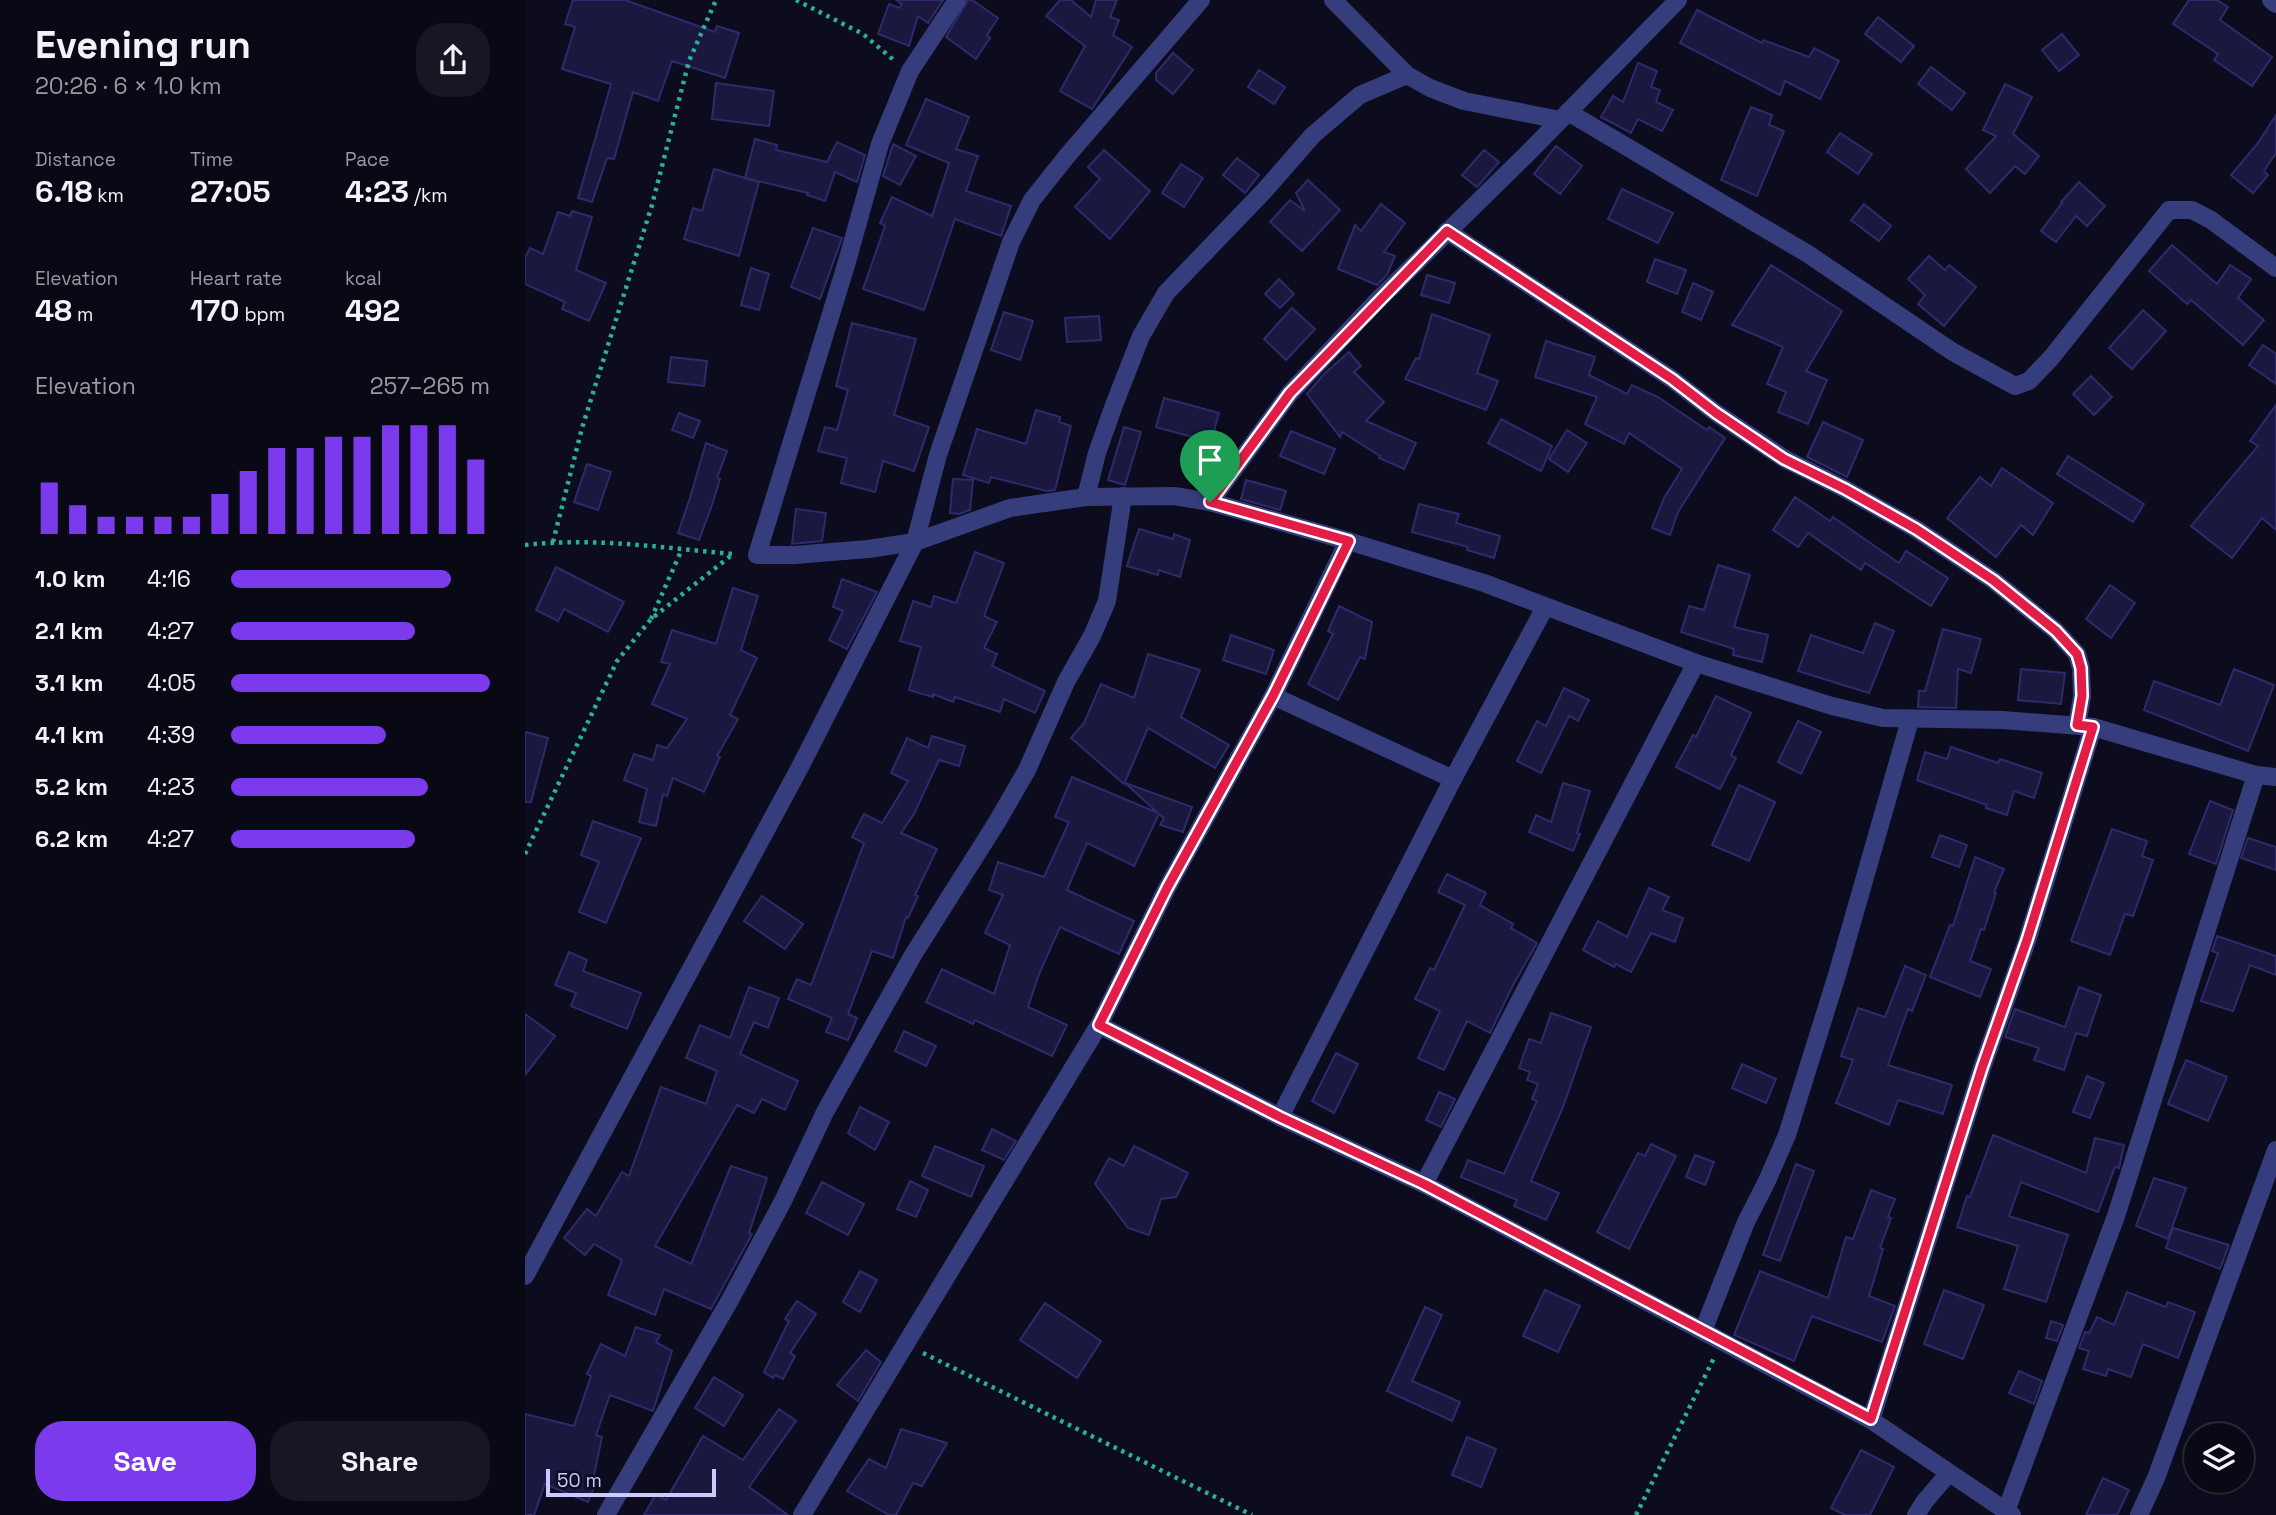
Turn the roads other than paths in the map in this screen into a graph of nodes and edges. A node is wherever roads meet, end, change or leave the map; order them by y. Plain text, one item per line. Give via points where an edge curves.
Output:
1 (957, 0) edge
2 (1201, 0) edge
3 (1333, 0) edge
4 (1678, 0) edge
5 (2271, 0) edge
6 (2276, 4) edge
7 (1407, 75) junction
8 (1564, 116) junction
9 (1447, 231) junction
10 (2276, 268) edge
11 (1123, 496) junction
12 (1086, 497) junction
13 (1210, 502) junction
14 (1349, 541) junction
15 (915, 542) junction
16 (1545, 607) junction
17 (1696, 663) junction
18 (1273, 696) junction
19 (1910, 720) junction
20 (2085, 726) junction
21 (2256, 775) junction
22 (2276, 777) edge
23 (1453, 779) junction
24 (1099, 1025) junction
25 (1280, 1117) junction
26 (2276, 1150) edge
27 (1424, 1184) junction
28 (525, 1276) edge
29 (1703, 1331) junction
30 (1871, 1419) junction
31 (1949, 1473) junction
32 (2009, 1513) edge
33 (606, 1515) edge
34 (801, 1515) edge
35 (1916, 1515) edge
36 (2139, 1515) edge

1 - 15 street via 910,71 880,144 757,555
2 - 15 street via 1032,200 1011,242 939,455
3 - 7 street
4 - 8 street
5 - 6 street
7 - 8 street via 1464,102
7 - 12 street via 1360,95 1313,135 1166,293 1141,336 1097,453
8 - 9 street
8 - 10 street via 1808,254 1953,352 2015,386 2029,381 2051,358 2169,210 2192,210 2211,220
9 - 13 street via 1290,393
9 - 20 street via 1784,459 1916,529 1993,580 2077,654
11 - 12 street
11 - 13 street via 1174,496
11 - 33 street via 1107,601 1027,770 913,955 825,1112 730,1300
12 - 15 street via 1010,508
13 - 14 street
14 - 16 street
14 - 18 street
15 - 28 street via 799,769
16 - 17 street
16 - 23 street
17 - 19 street via 1832,706
17 - 27 street
18 - 23 street
18 - 24 street via 1167,888
19 - 20 street
19 - 29 street via 1787,1135 1745,1222
20 - 21 street
20 - 30 street via 2027,940
21 - 22 street
21 - 32 street via 2116,1216
23 - 25 street
24 - 25 street
24 - 34 street
25 - 27 street
26 - 36 street
27 - 29 street
29 - 30 street
30 - 31 street
31 - 32 street
31 - 35 street

